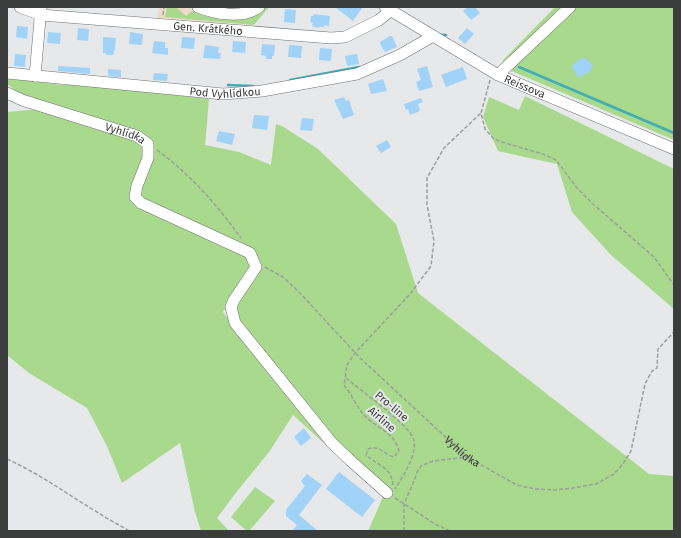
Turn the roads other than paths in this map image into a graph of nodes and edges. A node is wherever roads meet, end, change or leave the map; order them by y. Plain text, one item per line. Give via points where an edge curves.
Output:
1 (20, 7) edge
2 (198, 7) edge
3 (259, 7) edge
4 (570, 7) edge
5 (387, 9) edge
6 (41, 11) edge
7 (433, 36) junction
8 (7, 72) edge
9 (495, 73) junction
10 (35, 76) junction
11 (7, 93) edge
12 (674, 148) edge
13 (389, 494) road end

1 - 6 street, Gen. Krátkého
2 - 3 street via 217,13 240,14
4 - 9 street
5 - 6 street, Gen. Krátkého via 379,20 345,37 331,38
5 - 7 street, Reissova
6 - 10 street
7 - 9 street, Reissova
7 - 10 street, Pod Vyhlídkou via 400,55 357,74 262,91 223,94
8 - 10 street, Pod Vyhlídkou
9 - 12 street, Reissova
11 - 13 street, Vyhlídka via 138,136 148,144 148,158 135,197 141,203 252,258 256,267 232,307 235,323 332,443

